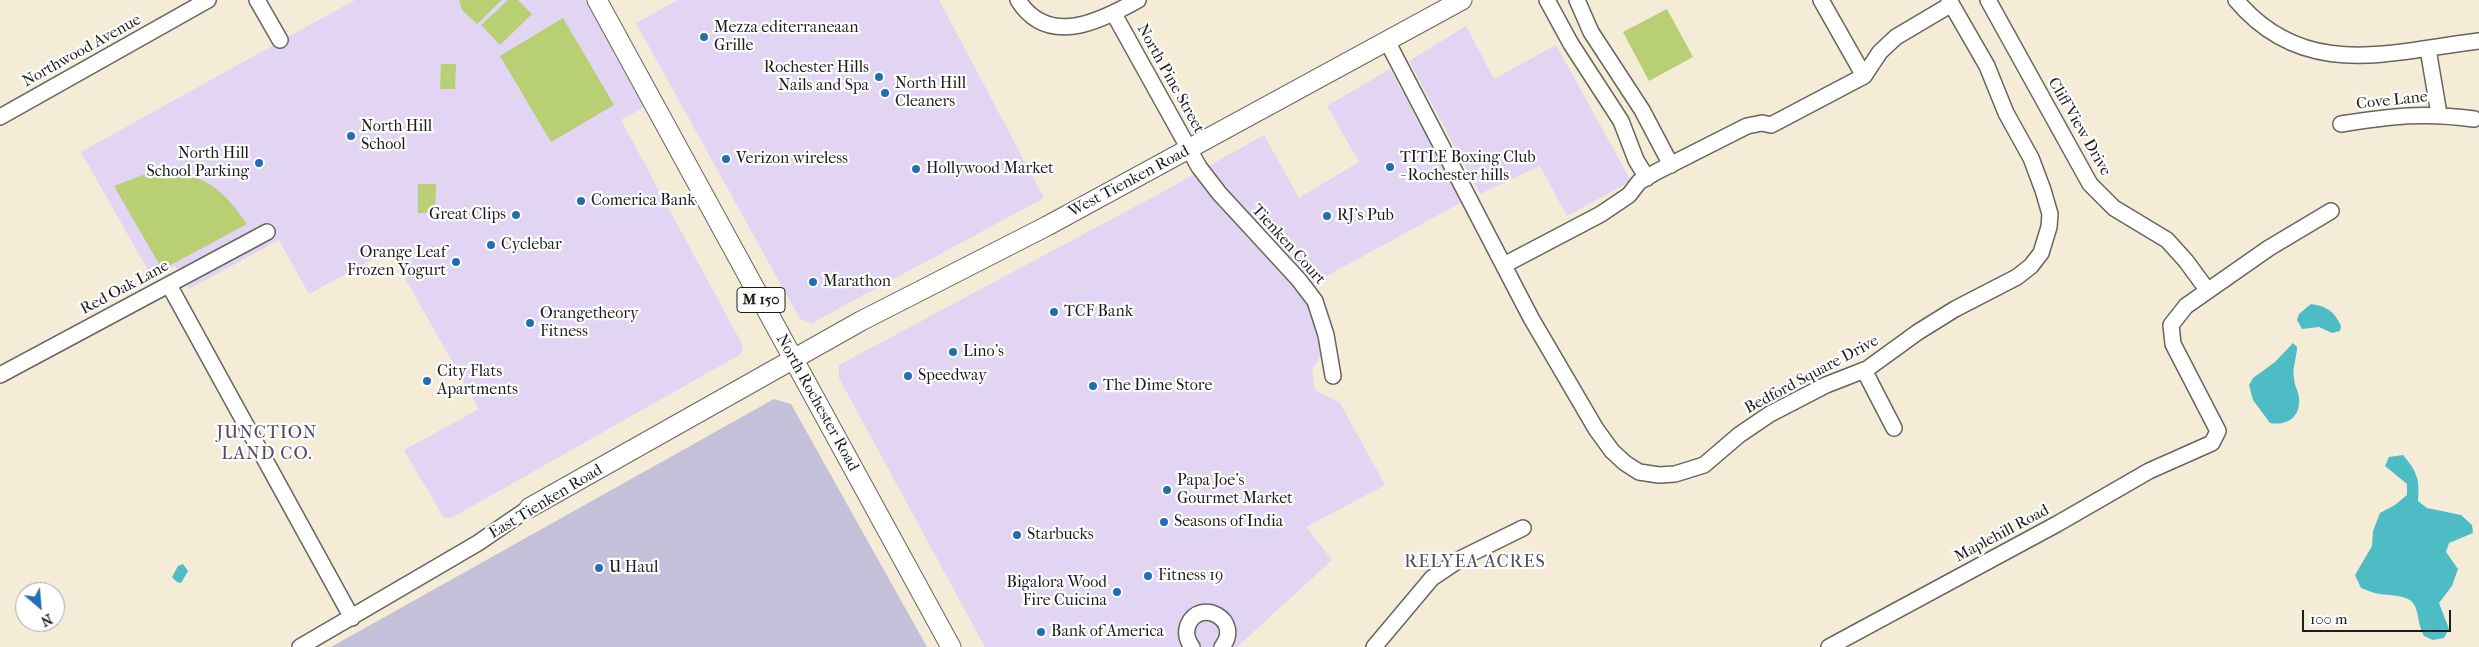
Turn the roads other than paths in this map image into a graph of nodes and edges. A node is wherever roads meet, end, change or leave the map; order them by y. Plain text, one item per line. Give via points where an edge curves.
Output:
1 (208, 0) edge
2 (258, 0) edge
3 (597, 0) edge
4 (1018, 0) edge
5 (1138, 0) edge
6 (1462, 0) edge
7 (1547, 0) edge
8 (1577, 0) edge
9 (1821, 0) edge
10 (1988, 0) edge
11 (2236, 0) edge
12 (1950, 3) edge
13 (1114, 14) junction
14 (280, 40) dead end
15 (1387, 41) junction
16 (2479, 41) edge
17 (2428, 49) junction
18 (1864, 76) junction
19 (2439, 114) junction
20 (0, 117) edge
21 (2474, 120) dead end
22 (2342, 124) dead end
23 (1189, 150) junction
24 (1671, 165) junction
25 (1647, 178) junction
26 (2331, 211) dead end
27 (266, 232) dead end
28 (1504, 265) junction
29 (169, 285) junction
30 (2208, 291) junction
31 (793, 359) junction
32 (1864, 370) junction
33 (0, 375) edge
34 (1333, 376) dead end
35 (1894, 428) dead end
36 (529, 508) joint
37 (1523, 528) dead end
38 (352, 618) junction
39 (1226, 645) edge
40 (300, 647) edge
41 (951, 647) edge
42 (1192, 647) edge
43 (1374, 647) edge
44 (1829, 647) edge

1 - 20 street, Northwood Avenue
2 - 14 street
3 - 31 main road, North Rochester Road / M 150
4 - 13 street via 1033,17 1058,27 1091,24
5 - 13 street
6 - 15 main road, West Tienken Road
7 - 25 street via 1620,121
8 - 24 street via 1591,32 1642,110
9 - 18 street
10 - 30 street, Cliff View Drive via 2090,184 2114,208 2167,240
11 - 17 street via 2268,31 2307,50 2360,57
12 - 18 street, Bedford Square Drive via 1896,37 1880,52
12 - 32 street, Bedford Square Drive via 1988,66 2006,113 2031,158 2050,214 2050,228 2041,252 2017,277 1955,309
13 - 23 street, North Pine Street
15 - 23 main road, West Tienken Road
15 - 28 street
16 - 17 street
17 - 19 street, Cove Lane
18 - 24 street, Bedford Square Drive via 1771,125 1747,126
19 - 21 street
19 - 22 street, Cove Lane via 2398,115
23 - 31 main road, West Tienken Road
23 - 34 street, Tienken Court via 1218,193 1300,280 1315,301 1326,335
24 - 25 street, Bedford Square Drive
25 - 28 street, Bedford Square Drive via 1601,214
26 - 30 street via 2269,248
27 - 29 street, Red Oak Lane
28 - 32 street, Bedford Square Drive via 1596,429 1612,451 1639,472 1675,474 1704,465 1770,414 1826,385
29 - 33 street, Red Oak Lane
29 - 38 street
30 - 44 street, Maplehill Road via 2186,306 2170,325 2172,344 2218,430 2212,443 2149,471 2049,529
31 - 36 main road, East Tienken Road
31 - 41 main road, North Rochester Road
32 - 35 street
36 - 38 street, East Tienken Road via 478,544
37 - 43 street via 1462,558 1432,578
38 - 40 street, East Tienken Road
39 - 42 street via 1224,620 1206,612 1194,617 1187,627 1187,639

